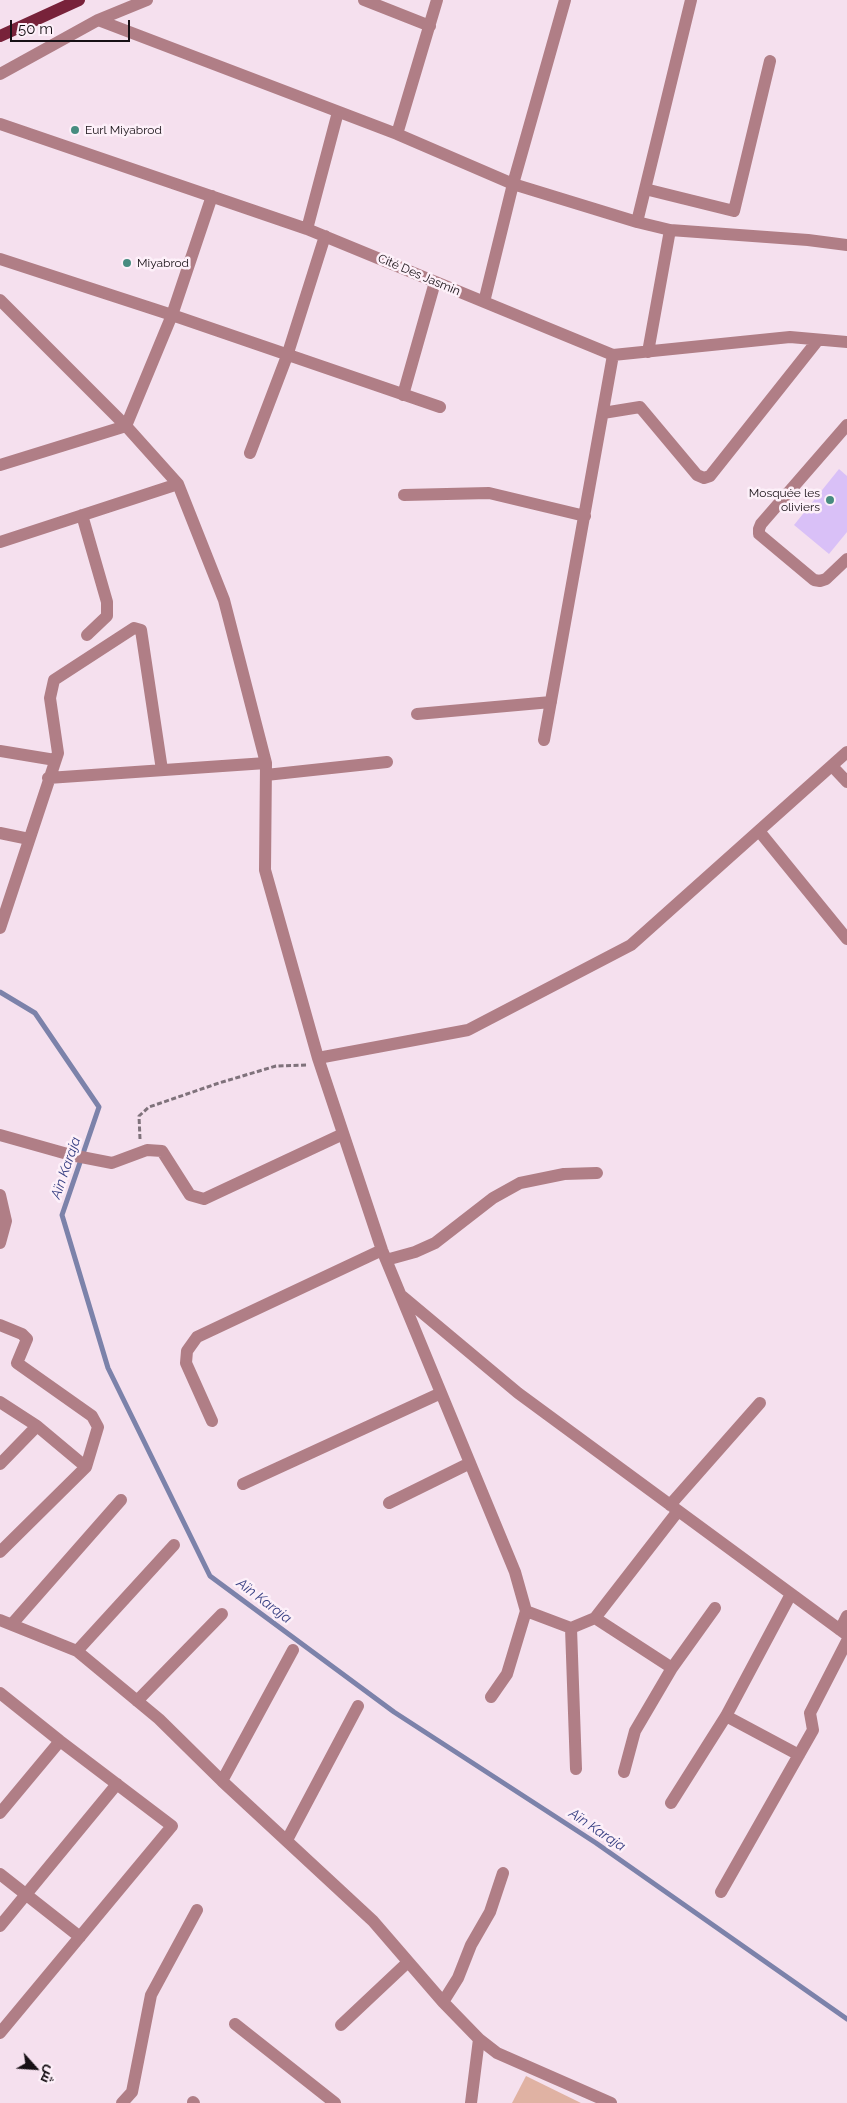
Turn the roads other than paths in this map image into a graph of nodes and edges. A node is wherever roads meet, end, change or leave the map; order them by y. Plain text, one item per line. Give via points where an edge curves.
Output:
1 (80, 0) edge
2 (148, 0) edge
3 (364, 0) edge
4 (438, 0) edge
5 (565, 0) edge
6 (691, 0) edge
7 (98, 20) junction
8 (430, 26) junction
9 (0, 36) edge
10 (770, 61) dead end
11 (0, 74) edge
12 (338, 112) junction
13 (0, 124) edge
14 (397, 134) junction
15 (513, 184) junction
16 (645, 189) junction
17 (212, 196) junction
18 (637, 222) junction
19 (307, 229) junction
20 (670, 230) junction
21 (325, 236) junction
22 (847, 245) edge
23 (0, 259) edge
24 (435, 282) junction
25 (0, 300) edge
26 (484, 302) junction
27 (172, 315) junction
28 (818, 340) junction
29 (847, 342) edge
30 (648, 352) junction
31 (613, 355) junction
32 (287, 356) junction
33 (403, 395) junction
34 (440, 407) dead end
35 (603, 413) junction
36 (847, 425) edge
37 (126, 426) junction
38 (250, 453) dead end
39 (0, 465) edge
40 (178, 484) junction
41 (404, 495) dead end
42 (82, 515) junction
43 (585, 516) junction
44 (0, 542) edge
45 (847, 559) edge
46 (87, 634) dead end
47 (551, 702) junction
48 (417, 714) dead end
49 (544, 740) dead end
50 (0, 751) edge
51 (847, 752) edge
52 (55, 760) junction
53 (387, 762) dead end
54 (832, 766) junction
55 (266, 769) junction
56 (162, 770) junction
57 (48, 778) junction
58 (847, 782) edge
59 (760, 830) junction
60 (0, 833) edge
61 (29, 839) junction
62 (0, 928) edge
63 (847, 939) edge
64 (319, 1061) junction
65 (343, 1134) junction
66 (0, 1135) edge
67 (597, 1173) dead end
68 (0, 1195) edge
69 (0, 1243) edge
70 (384, 1255) junction
71 (400, 1295) junction
72 (2, 1330) edge
73 (441, 1393) junction
74 (0, 1402) edge
75 (760, 1403) dead end
76 (212, 1421) dead end
77 (37, 1426) junction
78 (470, 1463) junction
79 (0, 1464) edge
80 (86, 1467) junction
81 (243, 1484) dead end
82 (120, 1500) dead end
83 (388, 1503) dead end
84 (674, 1508) junction
85 (174, 1545) dead end
86 (0, 1552) edge
87 (792, 1594) junction
88 (715, 1608) dead end
89 (526, 1611) junction
90 (222, 1614) dead end
91 (847, 1616) edge
92 (595, 1618) junction
93 (6, 1622) edge
94 (570, 1628) junction
95 (843, 1632) edge
96 (847, 1641) edge
97 (292, 1650) dead end
98 (76, 1651) junction
99 (672, 1668) junction
100 (2, 1697) edge
101 (490, 1697) dead end
102 (138, 1701) junction
103 (358, 1706) dead end
104 (726, 1716) junction
105 (60, 1741) junction
106 (800, 1755) junction
107 (576, 1769) dead end
108 (624, 1772) dead end
109 (222, 1781) junction
110 (117, 1784) junction
111 (671, 1802) dead end
112 (0, 1813) edge
113 (287, 1840) junction
114 (503, 1873) dead end
115 (0, 1874) edge
116 (721, 1892) dead end
117 (27, 1894) junction
118 (197, 1910) dead end
119 (0, 1926) edge
120 (80, 1937) junction
121 (408, 1962) junction
122 (443, 2002) junction
123 (235, 2024) dead end
124 (341, 2025) dead end
125 (0, 2033) edge
126 (480, 2039) junction
127 (122, 2103) edge
128 (335, 2103) edge
129 (471, 2103) edge
130 (611, 2103) edge

1 - 9 main road
2 - 7 street
3 - 8 street
4 - 8 street
5 - 15 street
6 - 16 street
7 - 11 street
7 - 12 street
8 - 14 street
10 - 16 street via 734,211
12 - 14 street
12 - 19 street
13 - 17 street, Cité Des Jasmin
14 - 15 street
15 - 18 street
15 - 26 street
16 - 18 street
17 - 19 street, Cité Des Jasmin
17 - 27 street
18 - 20 street
19 - 21 street, Cité Des Jasmin
20 - 22 street
20 - 30 street
21 - 24 street, Cité Des Jasmin
21 - 32 street
23 - 27 street
24 - 26 street, Cité Des Jasmin
24 - 33 street
25 - 37 street
26 - 31 street, Cité Des Jasmin
27 - 32 street
27 - 37 street
28 - 29 street, Cité Des Jasmin
28 - 30 street, Cité Des Jasmin via 790,338
28 - 35 street via 710,476 697,475 640,407
30 - 31 street, Cité Des Jasmin
31 - 35 street
32 - 33 street
32 - 38 street
33 - 34 street
35 - 43 street
36 - 45 street via 759,529 759,534 814,580 826,579
37 - 39 street
37 - 40 street
40 - 42 street
40 - 55 street via 224,600
41 - 43 street via 490,493
42 - 44 street
42 - 46 street via 107,602 107,616
43 - 47 street
47 - 48 street
47 - 49 street
50 - 52 street
51 - 54 street
52 - 56 street via 58,753 50,698 54,680 134,628 141,630
52 - 57 street
53 - 55 street
54 - 58 street
54 - 59 street
55 - 56 street
55 - 64 street via 265,870
56 - 57 street
57 - 61 street
59 - 63 street
59 - 64 street via 631,946 468,1030
60 - 61 street
61 - 62 street
64 - 65 street
65 - 66 street via 204,1198 190,1195 162,1151 147,1150 112,1163
65 - 70 street
67 - 70 street via 564,1174 520,1184 493,1198 435,1243 416,1252
68 - 69 street via 6,1221
70 - 71 street
70 - 76 street via 197,1337 187,1351 186,1362
71 - 73 street
71 - 84 street via 518,1393
72 - 80 street via 22,1334 27,1339 17,1363 92,1416 98,1427
73 - 78 street
73 - 81 street
74 - 77 street
75 - 84 street
77 - 79 street
77 - 80 street
78 - 83 street
78 - 89 street via 515,1572
80 - 86 street
82 - 93 street
84 - 87 street
84 - 92 street
85 - 98 street
87 - 95 street
87 - 104 street
88 - 99 street
89 - 94 street
89 - 101 street via 507,1674
90 - 102 street
91 - 95 street
92 - 94 street
92 - 99 street
93 - 98 street
94 - 107 street
96 - 106 street via 810,1713 813,1730
97 - 109 street
98 - 102 street
99 - 108 street via 635,1731
100 - 105 street
102 - 109 street
103 - 113 street
104 - 106 street
104 - 111 street
105 - 110 street
105 - 112 street
106 - 116 street
109 - 113 street
110 - 117 street
110 - 120 street via 172,1826
113 - 121 street via 373,1920
114 - 122 street via 490,1912
115 - 117 street
117 - 119 street
117 - 120 street
118 - 127 street via 151,1995 132,2092
120 - 125 street
121 - 122 street
121 - 124 street
122 - 126 street
123 - 128 street
126 - 129 street
126 - 130 street via 497,2053

